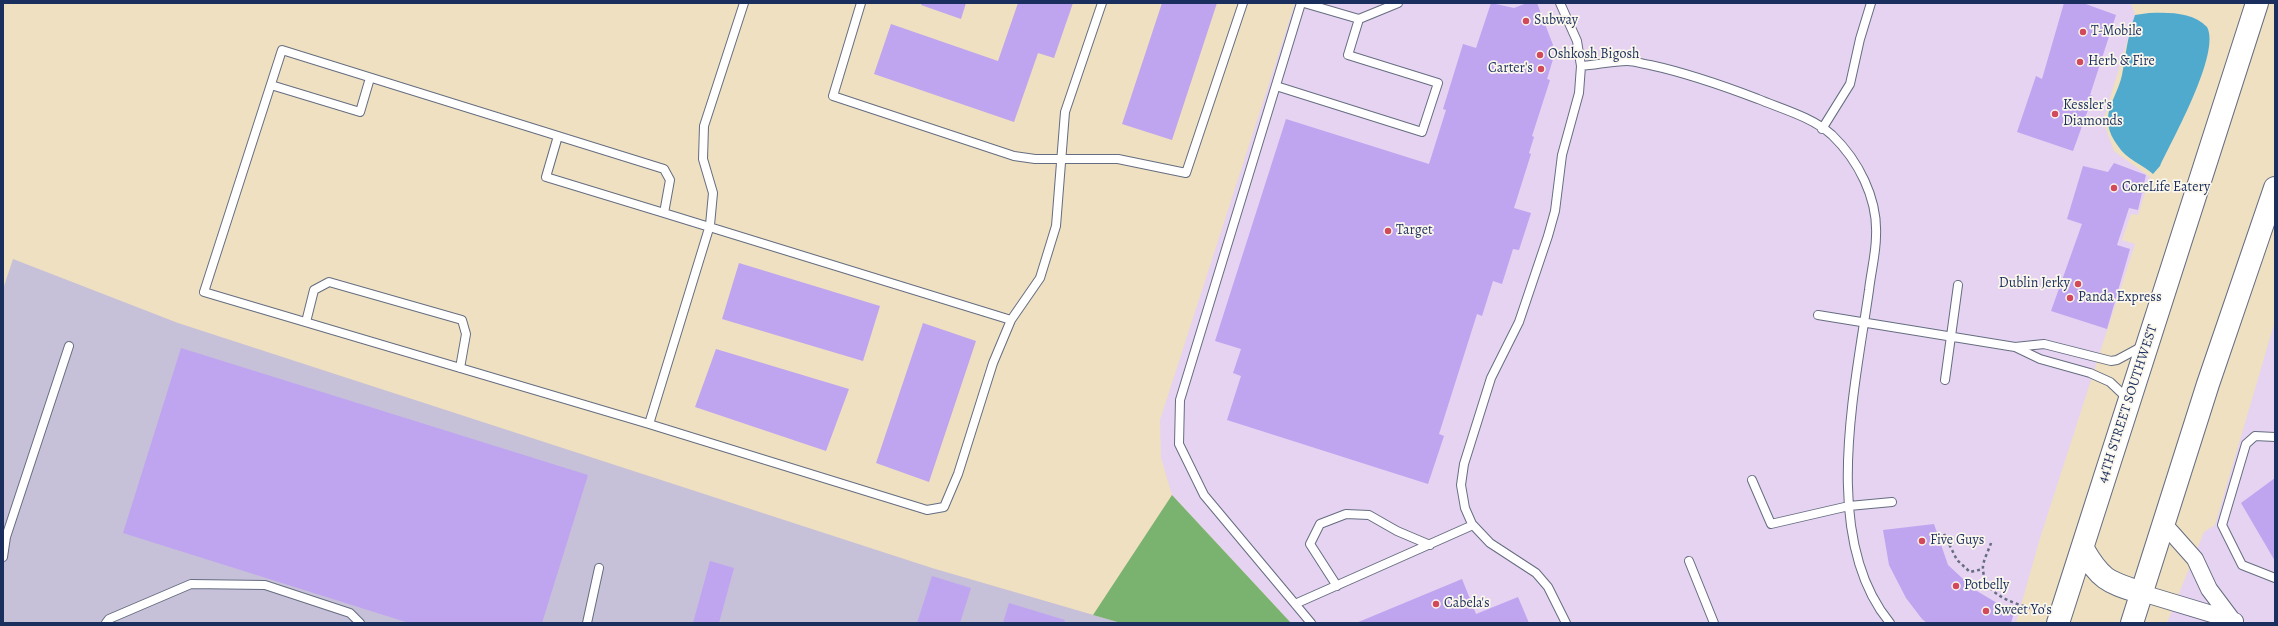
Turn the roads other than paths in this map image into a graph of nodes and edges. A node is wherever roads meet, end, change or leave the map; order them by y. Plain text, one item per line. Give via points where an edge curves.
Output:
1 (744, 3) edge
2 (861, 3) edge
3 (1102, 3) edge
4 (1243, 3) edge
5 (1301, 3) edge
6 (1304, 3) edge
7 (1398, 3) edge
8 (1560, 3) edge
9 (1871, 3) edge
10 (2257, 3) edge
11 (1359, 19) junction
12 (1581, 66) junction
13 (370, 78) junction
14 (271, 85) junction
15 (1276, 86) junction
16 (1822, 129) junction
17 (558, 136) junction
18 (1062, 159) junction
19 (2275, 188) edge
20 (664, 213) junction
21 (2269, 223) edge
22 (710, 225) junction
23 (1958, 285) dead end
24 (1818, 315) dead end
25 (1011, 320) junction
26 (306, 322) junction
27 (1864, 322) junction
28 (1951, 336) junction
29 (2147, 344) junction
30 (68, 346) dead end
31 (2015, 347) junction
32 (460, 368) junction
33 (1945, 380) dead end
34 (2129, 401) junction
35 (649, 424) junction
36 (2275, 438) edge
37 (1752, 480) dead end
38 (1892, 502) dead end
39 (1848, 506) junction
40 (2163, 523) junction
41 (1473, 525) junction
42 (1430, 545) junction
43 (2083, 549) junction
44 (3, 557) edge
45 (1689, 561) dead end
46 (599, 568) dead end
47 (2275, 578) edge
48 (1336, 586) junction
49 (2142, 593) junction
50 (1295, 604) junction
51 (2236, 622) edge
52 (106, 623) edge
53 (360, 623) edge
54 (587, 623) edge
55 (1311, 623) edge
56 (1566, 623) edge
57 (1714, 623) edge
58 (1890, 623) edge
59 (2058, 623) edge
60 (2132, 623) edge

1 - 22 lane via 704,126 703,159 713,193
2 - 18 lane via 833,96 1014,156
3 - 18 lane via 1065,112
4 - 18 lane via 1186,173 1118,159
5 - 15 lane
6 - 11 lane
7 - 11 lane
8 - 12 lane via 1577,41
9 - 16 lane via 1850,84
10 - 29 main road, 44TH STREET SOUTHWEST
11 - 15 lane via 1348,55 1438,83 1422,132
12 - 16 lane via 1629,60 1667,69 1748,95 1801,116
12 - 41 lane via 1580,93 1562,155 1555,211 1548,236 1519,322 1491,378 1464,464 1461,485 1465,508
13 - 14 lane via 360,112
13 - 14 lane via 282,50
13 - 17 lane
14 - 26 lane via 204,292
15 - 50 lane via 1180,400 1179,444 1204,495
16 - 27 lane via 1831,134 1856,163 1872,199 1877,235
17 - 20 lane via 664,169 670,180
17 - 20 lane via 546,177
18 - 25 lane via 1056,226 1040,278
19 - 21 main road
20 - 22 lane
21 - 40 main road
22 - 25 lane
22 - 35 lane
23 - 28 lane
24 - 27 lane
25 - 35 lane via 993,363 958,474 944,508 927,510
26 - 32 lane
26 - 32 lane via 314,290 329,282 462,320 466,334
27 - 28 lane
27 - 39 lane via 1849,449
28 - 31 lane
28 - 33 lane
29 - 31 lane via 2111,361 2044,344
29 - 34 main road, 44TH STREET SOUTHWEST
30 - 44 lane via 6,537
31 - 34 lane via 2040,359 2090,373 2110,382
32 - 35 lane
34 - 43 main road, 44TH STREET SOUTHWEST
36 - 47 lane via 2255,436 2246,444 2222,525 2242,565
37 - 39 lane via 1771,524
38 - 39 lane
39 - 58 lane via 1858,560 1868,586
40 - 49 main road
40 - 51 street via 2195,560 2209,589
41 - 42 lane
41 - 56 lane via 1490,543 1536,573 1548,587
42 - 48 lane
42 - 48 lane via 1397,531 1369,515 1346,514 1320,524 1310,544
43 - 49 main road via 2100,575 2111,583
43 - 59 main road, 44TH STREET SOUTHWEST
45 - 57 lane
46 - 54 lane
48 - 50 lane
49 - 51 street
49 - 60 main road
50 - 55 lane
52 - 53 lane via 109,619 191,584 265,585 350,612

